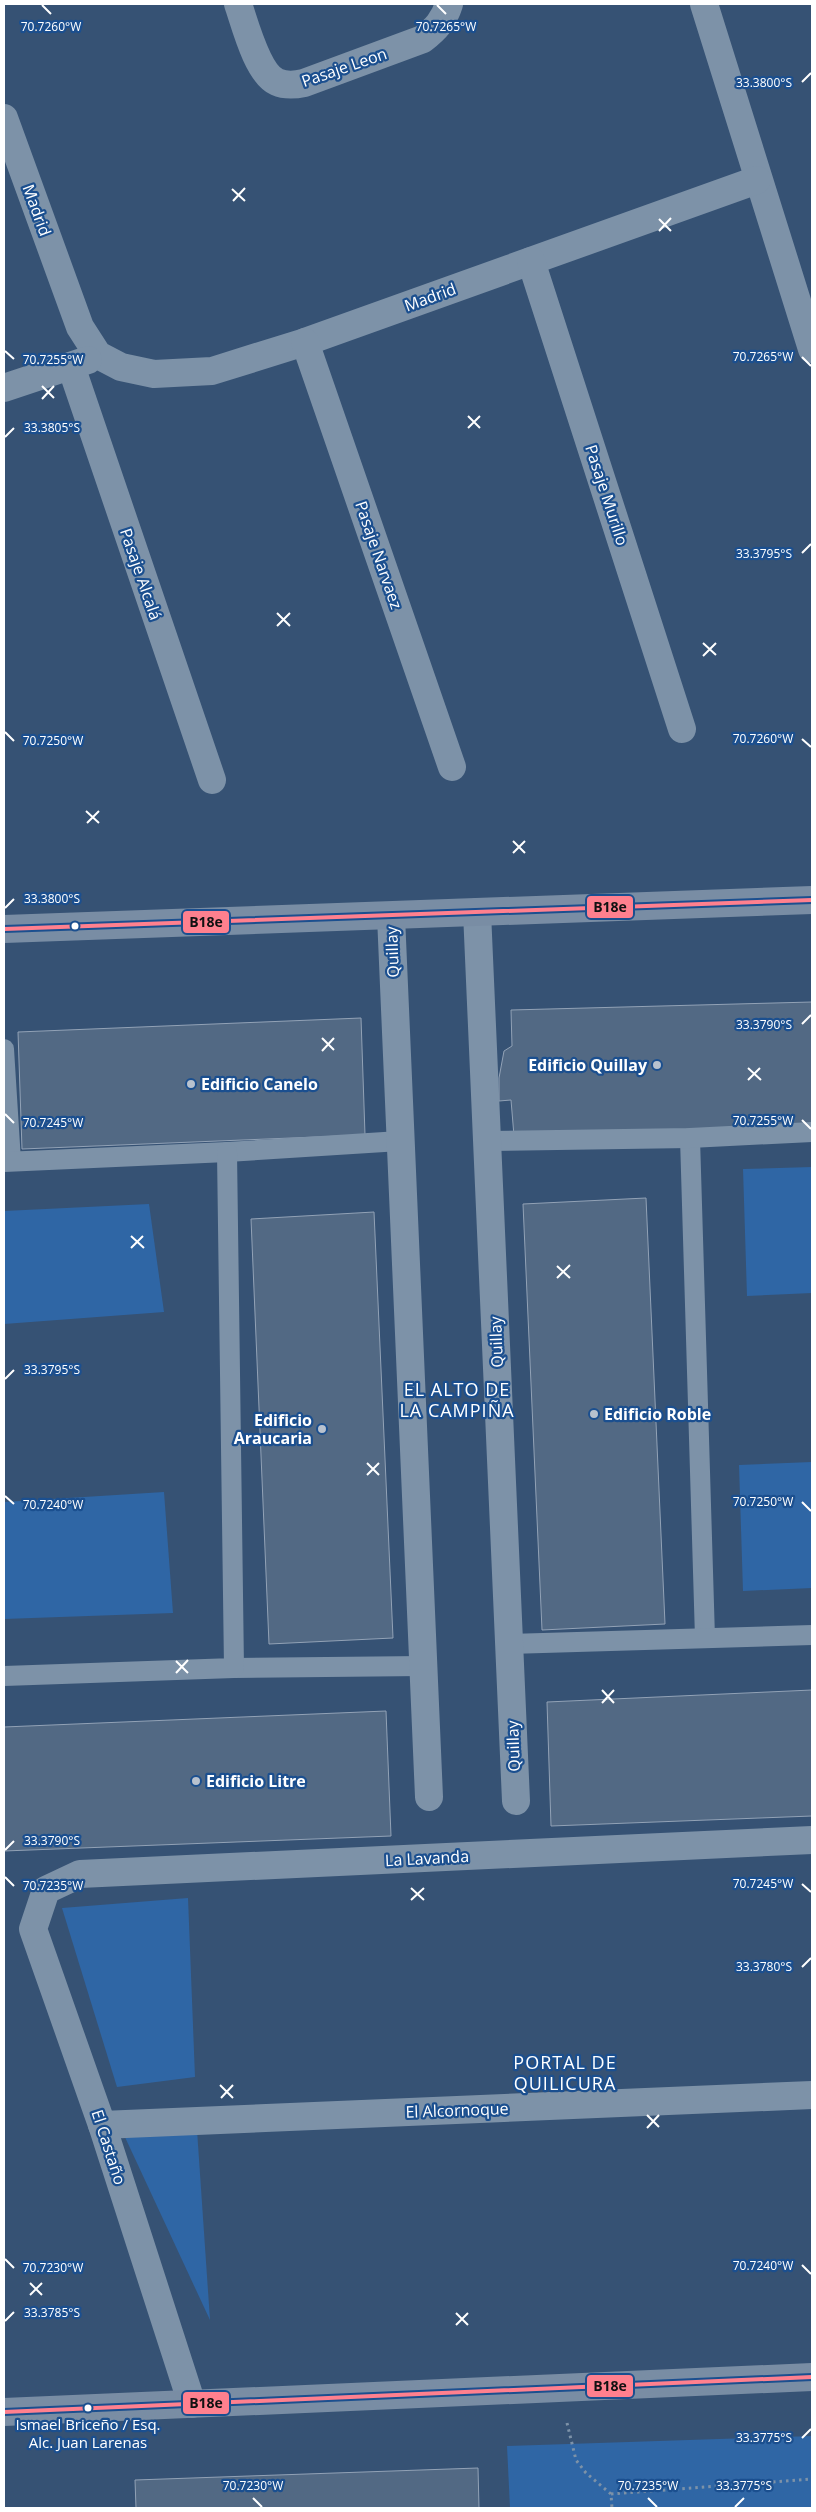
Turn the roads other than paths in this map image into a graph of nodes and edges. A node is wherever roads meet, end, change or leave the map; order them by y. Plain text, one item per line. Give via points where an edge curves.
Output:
1 (238, 4) edge
2 (449, 4) edge
3 (704, 4) edge
4 (4, 118) edge
5 (757, 180) junction
6 (531, 261) junction
7 (305, 342) junction
8 (812, 349) edge
9 (98, 355) junction
10 (71, 366) junction
11 (4, 388) edge
12 (682, 729) dead end
13 (452, 767) dead end
14 (212, 780) dead end
15 (812, 900) edge
16 (478, 912) junction
17 (391, 916) junction
18 (4, 929) edge
19 (4, 1049) edge
20 (812, 1132) edge
21 (690, 1138) junction
22 (400, 1141) junction
23 (488, 1141) junction
24 (227, 1152) junction
25 (8, 1162) edge
26 (812, 1634) edge
27 (705, 1638) junction
28 (509, 1644) junction
29 (423, 1666) junction
30 (234, 1668) junction
31 (4, 1676) edge
32 (429, 1797) dead end
33 (516, 1801) dead end
34 (812, 1840) edge
35 (46, 1890) joint
36 (812, 2095) edge
37 (102, 2124) junction
38 (812, 2377) edge
39 (192, 2404) junction
40 (4, 2412) edge

1 - 2 street, Pasaje Leon via 261,65 277,82 292,85 423,39 440,24
3 - 5 street
4 - 9 street, Madrid via 80,327
5 - 6 street, Madrid
5 - 8 street
6 - 7 street, Madrid
6 - 12 street, Pasaje Murillo
7 - 9 street, Madrid via 212,371 154,374 121,367
7 - 13 street, Pasaje Narvaez
9 - 10 street
10 - 11 street
10 - 14 street, Pasaje Alcalá
15 - 16 street
16 - 17 street
16 - 23 street, Quillay
17 - 18 street
17 - 22 street, Quillay
19 - 25 lane
20 - 21 lane
21 - 23 lane
21 - 27 lane
22 - 24 lane
22 - 29 street, Quillay
23 - 28 street, Quillay
24 - 25 lane
24 - 30 lane
26 - 27 lane
27 - 28 lane
28 - 33 street, Quillay
29 - 30 lane
29 - 32 street, Quillay
30 - 31 lane
34 - 35 street, La Lavanda via 80,1874
35 - 37 street, El Castaño via 33,1929
36 - 37 street, El Alcornoque
37 - 39 street, El Castaño
38 - 39 street
39 - 40 street

